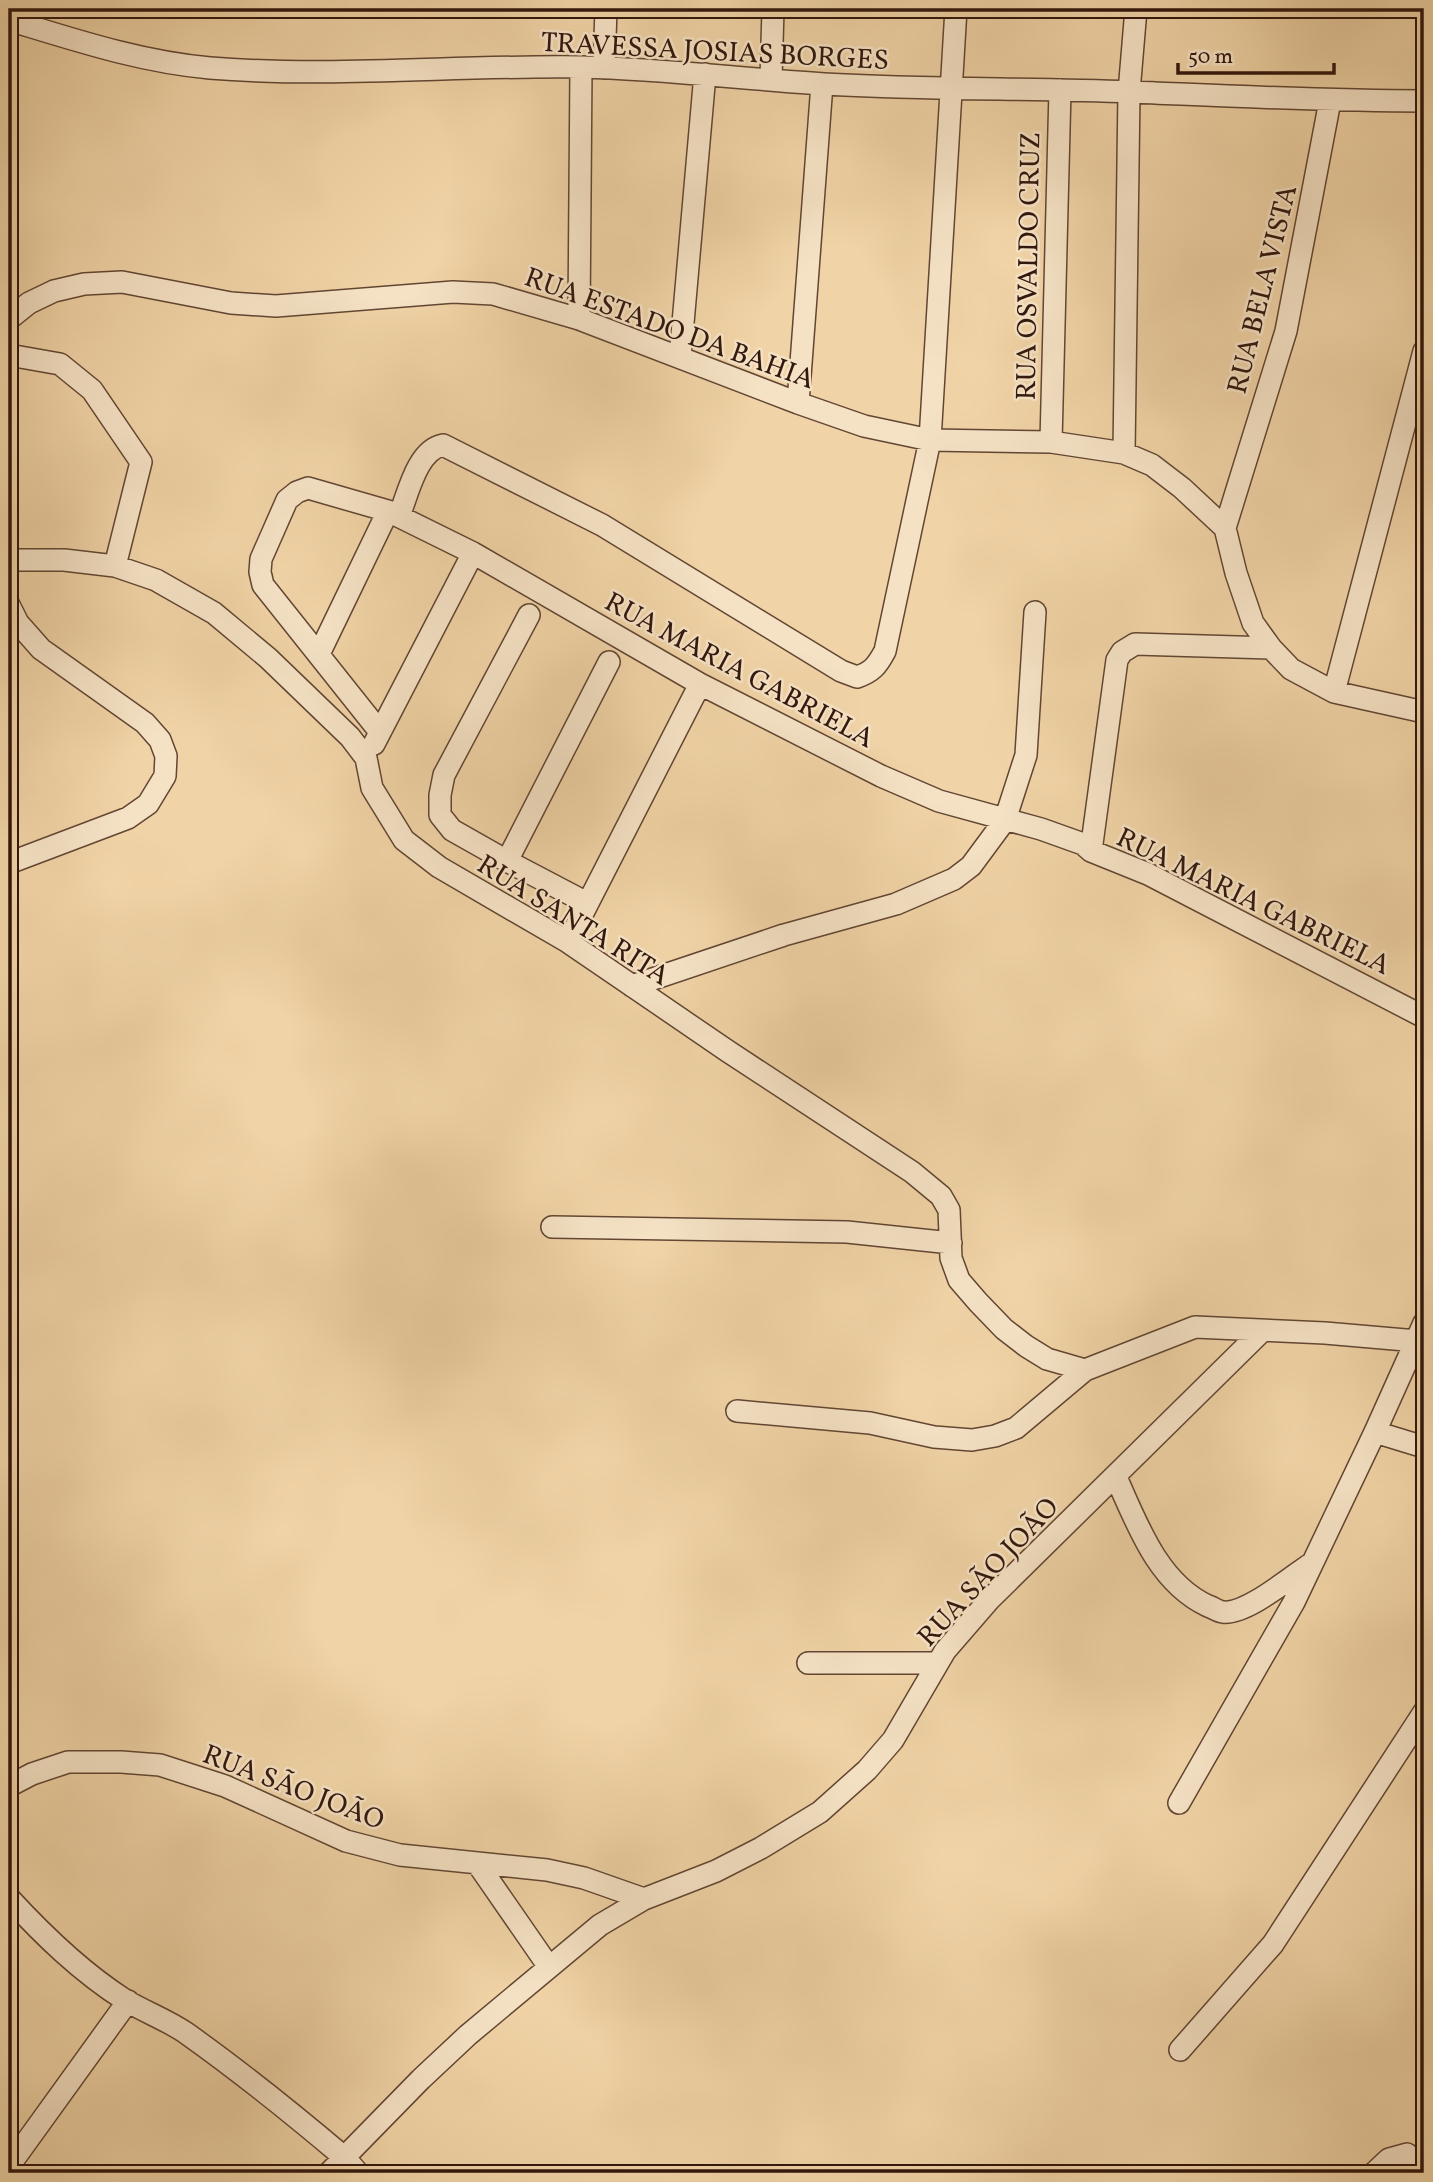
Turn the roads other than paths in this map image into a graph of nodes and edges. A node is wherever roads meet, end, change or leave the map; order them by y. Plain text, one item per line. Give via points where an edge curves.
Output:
1 (606, 9) edge
2 (773, 9) edge
3 (956, 9) edge
4 (1136, 9) edge
5 (9, 20) edge
6 (581, 67) junction
7 (604, 68) junction
8 (705, 74) junction
9 (771, 79) junction
10 (822, 84) junction
11 (950, 89) junction
12 (1060, 90) junction
13 (1129, 92) junction
14 (1330, 101) junction
15 (1424, 101) edge
16 (9, 319) edge
17 (579, 319) junction
18 (1424, 351) edge
19 (9, 355) edge
20 (680, 357) junction
21 (797, 403) junction
22 (930, 440) junction
23 (1051, 442) junction
24 (1124, 453) junction
25 (394, 513) junction
26 (1225, 528) junction
27 (473, 553) junction
28 (9, 559) edge
29 (115, 566) junction
30 (9, 605) edge
31 (1035, 612) dead end
32 (529, 615) dead end
33 (1271, 648) junction
34 (319, 654) junction
35 (609, 662) dead end
36 (699, 684) junction
37 (1334, 692) junction
38 (1424, 712) edge
39 (380, 732) junction
40 (366, 758) junction
41 (1005, 820) junction
42 (1091, 851) junction
43 (507, 862) junction
44 (9, 863) edge
45 (587, 902) junction
46 (568, 942) junction
47 (632, 986) junction
48 (1424, 1017) edge
49 (552, 1227) dead end
50 (951, 1243) junction
51 (1262, 1332) junction
52 (1421, 1332) edge
53 (1085, 1370) junction
54 (737, 1411) dead end
55 (1375, 1432) junction
56 (1424, 1447) edge
57 (1116, 1477) junction
58 (1315, 1561) junction
59 (808, 1663) dead end
60 (937, 1663) junction
61 (1424, 1712) edge
62 (9, 1786) edge
63 (1179, 1803) dead end
64 (477, 1863) junction
65 (9, 1898) edge
66 (644, 1899) junction
67 (549, 1967) junction
68 (128, 2001) junction
69 (1180, 2050) dead end
70 (9, 2166) edge
71 (351, 2166) edge
72 (1424, 2168) edge
73 (328, 2173) edge
74 (1374, 2173) edge

1 - 7 street
2 - 9 street
3 - 11 street
4 - 13 street
5 - 6 street, TRAVESSA JOSIAS BORGES via 102,48 207,68 330,72
6 - 7 street, TRAVESSA JOSIAS BORGES
6 - 17 street
7 - 8 street, TRAVESSA JOSIAS BORGES
8 - 9 street, TRAVESSA JOSIAS BORGES
8 - 20 street
9 - 10 street, TRAVESSA JOSIAS BORGES
10 - 11 street, TRAVESSA JOSIAS BORGES
10 - 21 street
11 - 12 street, TRAVESSA JOSIAS BORGES
11 - 22 street
12 - 13 street, TRAVESSA JOSIAS BORGES
12 - 23 street, RUA OSVALDO CRUZ
13 - 14 street, TRAVESSA JOSIAS BORGES
13 - 24 street
14 - 15 street, TRAVESSA JOSIAS BORGES
14 - 26 street, RUA BELA VISTA via 1286,331
16 - 17 street, RUA ESTADO DA BAHIA via 54,290 122,282 231,303 276,306 453,292 493,294
17 - 20 street, RUA ESTADO DA BAHIA
18 - 37 street
19 - 29 street via 60,364 92,390 141,462
20 - 21 street, RUA ESTADO DA BAHIA
21 - 22 street, RUA ESTADO DA BAHIA via 864,426
22 - 23 street, RUA ESTADO DA BAHIA
22 - 25 street via 885,651 877,666 857,677 602,525 443,445 422,458
23 - 24 street, RUA ESTADO DA BAHIA
24 - 26 street, RUA ESTADO DA BAHIA via 1162,472
25 - 27 street, RUA MARIA GABRIELA
25 - 34 street
25 - 34 street, RUA MARIA GABRIELA via 308,488 287,500 261,559 260,572 264,585
26 - 33 street via 1253,623
27 - 36 street, RUA MARIA GABRIELA
27 - 39 street
28 - 29 street, RUA SANTA RITA
29 - 40 street, RUA SANTA RITA via 156,580 214,613 277,667
30 - 44 street via 41,649 145,723 160,740 166,756 165,776 148,804 128,818
31 - 41 street via 1026,755
32 - 43 street via 444,775 440,795 440,815 452,830
33 - 37 street via 1291,669
33 - 42 street via 1135,644 1122,652 1117,660
34 - 39 street, RUA MARIA GABRIELA
35 - 43 street
36 - 41 street, RUA MARIA GABRIELA via 881,776 939,801
36 - 45 street
37 - 38 street
39 - 40 street
40 - 46 street, RUA SANTA RITA via 372,788 404,840 439,867
41 - 42 street, RUA MARIA GABRIELA via 1041,829
41 - 47 street via 971,866 954,879 896,904 784,935
42 - 48 street, RUA MARIA GABRIELA via 1148,874
43 - 45 street
45 - 46 street
46 - 47 street, RUA SANTA RITA
47 - 50 street, RUA SANTA RITA via 942,1196 949,1210
49 - 50 street via 848,1232
50 - 53 street, RUA SANTA RITA via 959,1280 1004,1329 1047,1359
51 - 52 street
51 - 53 street via 1195,1326
51 - 57 street, RUA SÃO JOÃO
52 - 55 street
53 - 54 street via 1016,1428 972,1440 870,1423
55 - 56 street
55 - 58 street
57 - 58 street via 1145,1540 1172,1580 1200,1602 1223,1612 1248,1607
57 - 60 street, RUA SÃO JOÃO via 990,1600
58 - 63 street
59 - 60 street
60 - 66 street, RUA SÃO JOÃO via 893,1740 820,1812 716,1871
61 - 69 street via 1273,1944
62 - 64 street, RUA SÃO JOÃO via 68,1762 160,1765 226,1786 346,1841 400,1855
64 - 66 street, RUA SÃO JOÃO via 547,1870
64 - 67 street
65 - 68 street via 47,1939
66 - 67 street, RUA SÃO JOÃO via 600,1925
67 - 71 street, RUA SÃO JOÃO via 421,2079
68 - 70 street
68 - 71 street via 182,2030 239,2070
71 - 73 street, RUA SÃO JOÃO
72 - 74 street via 1407,2154 1389,2160

